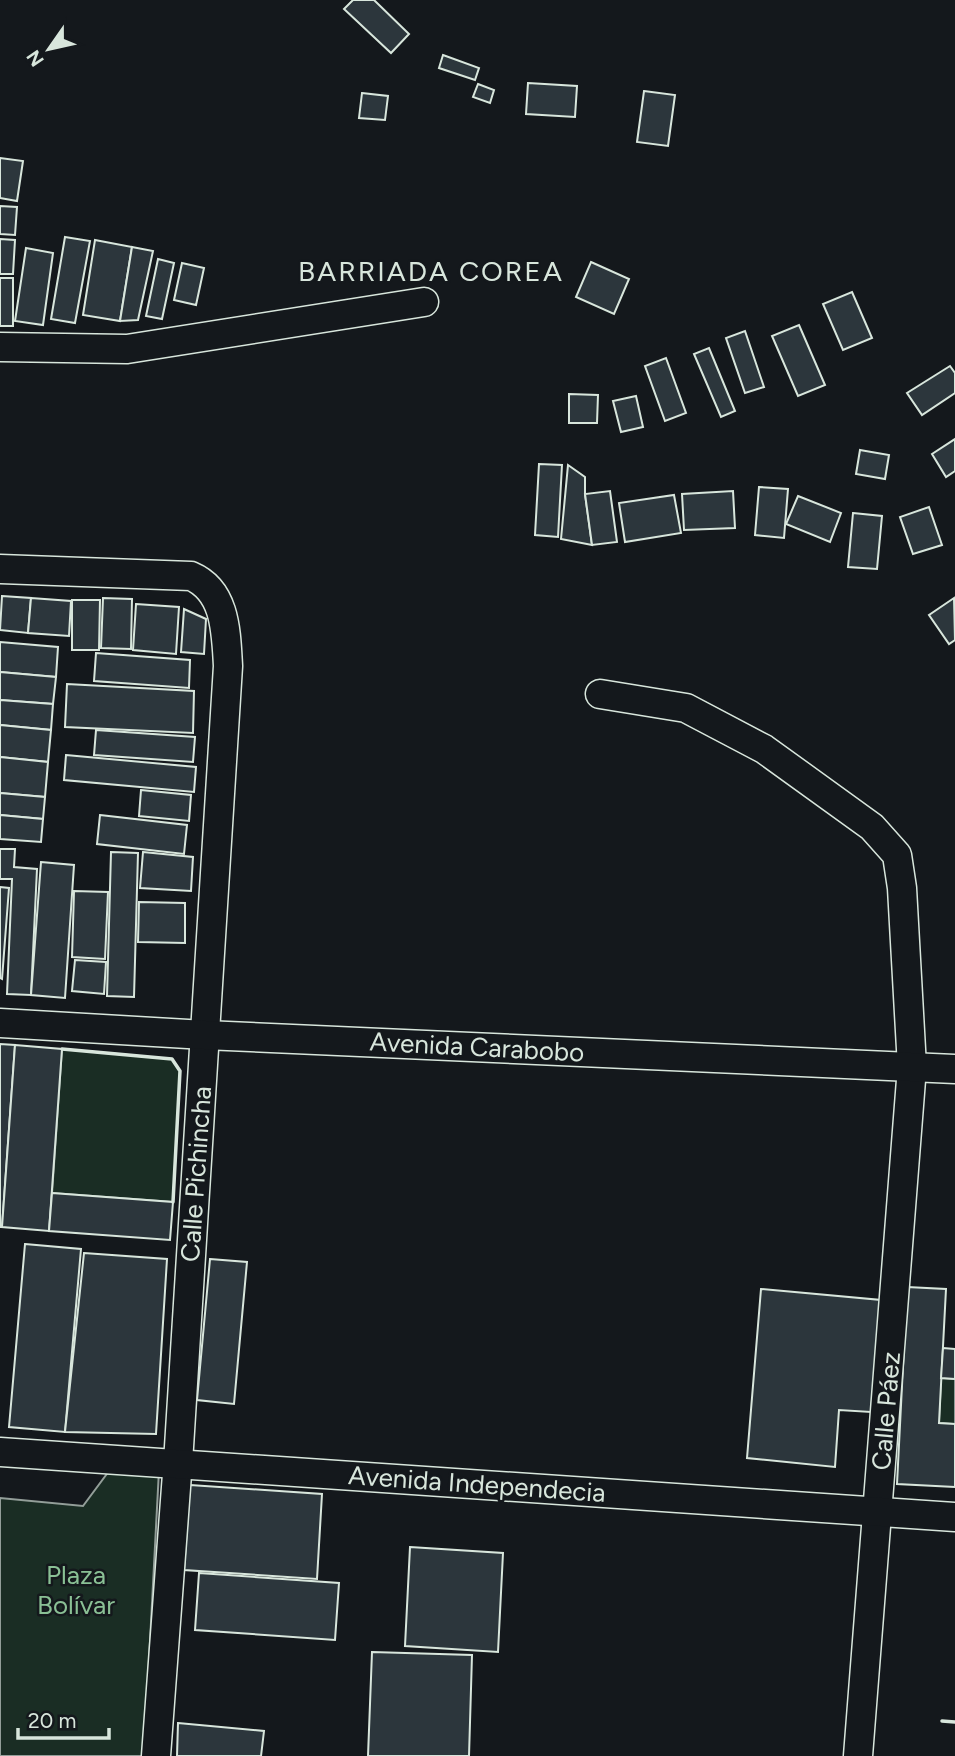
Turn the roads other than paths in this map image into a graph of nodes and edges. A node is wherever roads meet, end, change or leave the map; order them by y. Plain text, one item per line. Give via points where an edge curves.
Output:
1 (424, 302) dead end
2 (0, 346) edge
3 (0, 569) edge
4 (600, 694) dead end
5 (0, 1023) edge
6 (205, 1035) junction
7 (912, 1067) junction
8 (955, 1069) edge
9 (0, 1452) edge
10 (178, 1464) junction
11 (878, 1512) junction
12 (955, 1517) edge
13 (156, 1756) edge
14 (858, 1756) edge

1 - 2 street via 127,349
3 - 6 street, Calle Pichincha via 191,576 205,582 215,594 228,666
4 - 7 street, Calle Páez via 686,708 764,748 872,827 897,855
5 - 6 street, Avenida Carabobo
6 - 7 street, Avenida Carabobo
6 - 10 street, Calle Pichincha
7 - 8 street, Avenida Carabobo
7 - 11 street, Calle Páez
9 - 10 street, Avenida Independecia
10 - 11 street, Avenida Independecia
10 - 13 street, Calle Pichincha
11 - 12 street, Avenida Independecia
11 - 14 street, Calle Páez

